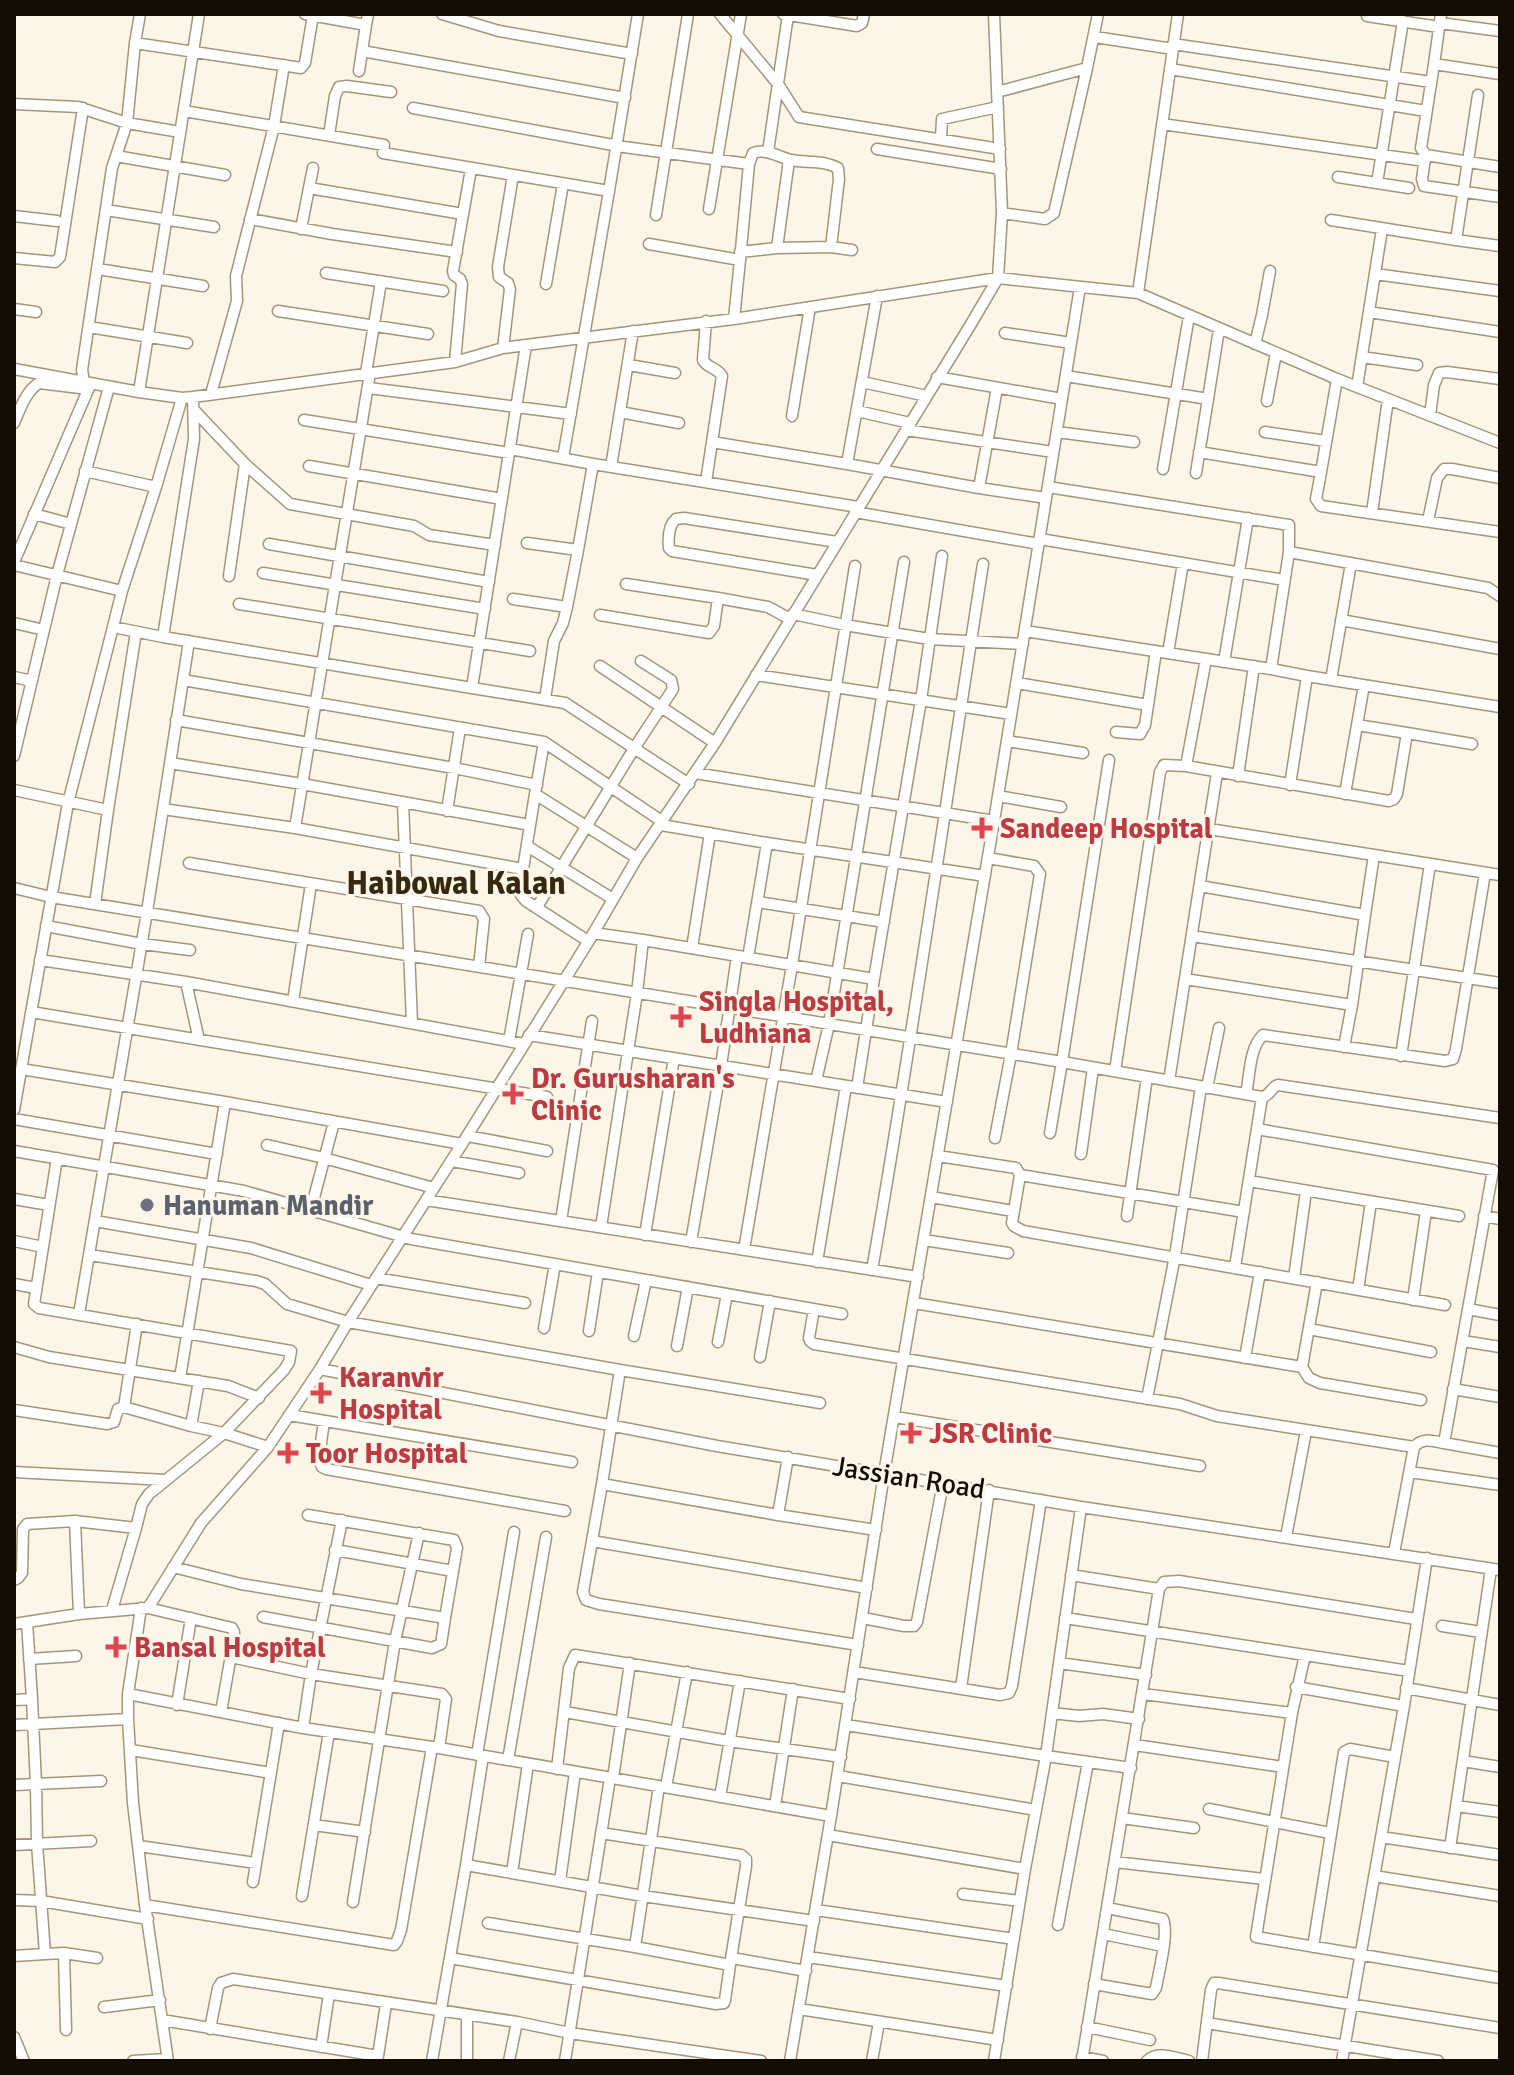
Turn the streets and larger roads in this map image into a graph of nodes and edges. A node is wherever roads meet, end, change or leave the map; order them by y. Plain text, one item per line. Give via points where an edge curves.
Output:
1 (140, 14) edge
2 (199, 14) edge
3 (442, 14) edge
4 (638, 14) edge
5 (688, 14) edge
6 (720, 14) edge
7 (741, 14) edge
8 (781, 14) edge
9 (864, 14) edge
10 (994, 14) edge
11 (1098, 14) edge
12 (1178, 14) edge
13 (309, 15) edge
14 (788, 15) edge
15 (1367, 16) dead end
16 (367, 20) edge
17 (1403, 21) junction
18 (1440, 22) edge
19 (1500, 31) edge
20 (737, 34) junction
21 (1095, 37) junction
22 (135, 43) junction
23 (1173, 47) junction
24 (362, 51) junction
25 (194, 52) junction
26 (632, 54) junction
27 (1434, 64) junction
28 (284, 65) junction
29 (1087, 68) junction
30 (1170, 69) junction
31 (359, 71) dead end
32 (1500, 74) edge
33 (1394, 78) junction
34 (1431, 82) junction
35 (778, 84) junction
36 (391, 92) dead end
37 (997, 92) junction
38 (1478, 95) dead end
39 (625, 98) junction
40 (14, 104) edge
41 (1390, 105) junction
42 (998, 107) junction
43 (83, 108) junction
44 (413, 108) dead end
45 (184, 111) junction
46 (1426, 111) junction
47 (123, 122) junction
48 (1162, 124) junction
49 (274, 126) junction
50 (180, 132) junction
51 (329, 135) junction
52 (941, 139) junction
53 (617, 146) junction
54 (877, 149) dead end
55 (1000, 149) junction
56 (768, 152) junction
57 (665, 153) junction
58 (1382, 155) junction
59 (116, 156) junction
60 (1425, 158) junction
61 (789, 160) junction
62 (716, 161) junction
63 (1469, 162) junction
64 (749, 164) junction
65 (175, 165) junction
66 (1500, 167) edge
67 (313, 168) dead end
68 (471, 169) junction
69 (1001, 169) junction
70 (225, 175) dead end
71 (513, 175) junction
72 (1338, 177) dead end
73 (1377, 183) junction
74 (563, 184) junction
75 (309, 188) junction
76 (1409, 188) dead end
77 (609, 191) junction
78 (1464, 192) junction
79 (1500, 197) edge
80 (709, 209) dead end
81 (106, 210) junction
82 (1002, 213) junction
83 (463, 214) junction
84 (656, 215) dead end
85 (14, 216) edge
86 (250, 219) junction
87 (167, 220) junction
88 (1331, 220) dead end
89 (57, 221) dead end
90 (214, 227) dead end
91 (301, 229) junction
92 (1382, 229) junction
93 (1456, 240) junction
94 (649, 244) dead end
95 (1500, 246) edge
96 (831, 247) junction
97 (777, 248) junction
98 (852, 250) dead end
99 (457, 252) junction
100 (740, 256) junction
101 (14, 258) edge
102 (98, 269) junction
103 (1270, 271) dead end
104 (326, 273) dead end
105 (1375, 274) junction
106 (998, 278) junction
107 (157, 279) junction
108 (381, 282) junction
109 (546, 284) dead end
110 (203, 286) dead end
111 (1080, 287) junction
112 (443, 291) dead end
113 (1500, 291) edge
114 (1138, 293) junction
115 (877, 296) junction
116 (810, 307) junction
117 (14, 309) edge
118 (278, 311) dead end
119 (36, 312) dead end
120 (1369, 312) junction
121 (1189, 316) junction
122 (734, 319) junction
123 (706, 321) junction
124 (374, 325) junction
125 (89, 327) junction
126 (1219, 329) junction
127 (633, 331) junction
128 (1500, 332) edge
129 (1005, 333) dead end
130 (428, 334) dead end
131 (148, 335) junction
132 (583, 338) junction
133 (187, 343) dead end
134 (1071, 343) junction
135 (1255, 344) junction
136 (526, 345) junction
137 (503, 348) junction
138 (1276, 353) junction
139 (1362, 357) junction
140 (455, 362) junction
141 (629, 365) junction
142 (1417, 365) dead end
143 (14, 369) edge
144 (368, 373) junction
145 (675, 373) dead end
146 (1066, 376) junction
147 (937, 377) junction
148 (42, 378) junction
149 (1337, 379) junction
150 (1500, 379) edge
151 (862, 382) junction
152 (85, 385) junction
153 (109, 387) junction
154 (1357, 387) junction
155 (369, 388) junction
156 (997, 388) junction
157 (139, 392) junction
158 (1175, 393) junction
159 (211, 394) junction
160 (927, 396) junction
161 (187, 397) junction
162 (1062, 399) junction
163 (1208, 399) junction
164 (1388, 399) junction
165 (1267, 401) dead end
166 (517, 408) junction
167 (194, 410) junction
168 (857, 411) junction
169 (620, 412) junction
170 (571, 414) junction
171 (1430, 415) junction
172 (792, 416) dead end
173 (304, 420) dead end
174 (14, 423) edge
175 (679, 423) dead end
176 (908, 426) junction
177 (362, 430) junction
178 (1057, 432) junction
179 (1265, 432) dead end
180 (1326, 441) junction
181 (712, 442) junction
182 (1134, 442) dead end
183 (987, 443) junction
184 (1500, 443) edge
185 (510, 451) junction
186 (1053, 452) junction
187 (1199, 452) junction
188 (563, 458) junction
189 (245, 464) junction
190 (593, 464) junction
191 (847, 464) junction
192 (309, 466) dead end
193 (611, 467) junction
194 (1163, 469) dead end
195 (881, 470) junction
196 (85, 471) junction
197 (1321, 472) junction
198 (355, 473) junction
199 (1196, 473) dead end
200 (1500, 478) edge
201 (706, 482) junction
202 (156, 487) junction
203 (979, 488) junction
204 (1047, 492) junction
205 (502, 499) junction
206 (856, 509) junction
207 (1372, 513) junction
208 (34, 514) junction
209 (348, 515) junction
210 (1248, 518) junction
211 (1428, 521) junction
212 (71, 524) junction
213 (1500, 532) edge
214 (1039, 541) junction
215 (837, 542) junction
216 (527, 543) dead end
217 (269, 544) dead end
218 (495, 545) junction
219 (578, 550) junction
220 (1289, 552) junction
221 (942, 556) dead end
222 (341, 557) junction
223 (904, 562) dead end
224 (1183, 563) junction
225 (1351, 563) junction
226 (14, 564) edge
227 (983, 564) dead end
228 (855, 566) dead end
229 (1239, 572) junction
230 (263, 573) dead end
231 (57, 575) junction
232 (817, 575) junction
233 (229, 576) dead end
234 (1284, 580) junction
235 (489, 582) junction
236 (626, 584) dead end
237 (336, 585) junction
238 (122, 591) junction
239 (1500, 596) edge
240 (718, 598) junction
241 (513, 599) dead end
242 (239, 604) dead end
243 (567, 607) junction
244 (485, 609) junction
245 (600, 615) dead end
246 (792, 616) junction
247 (330, 620) junction
248 (1341, 620) junction
249 (14, 623) edge
250 (845, 625) junction
251 (113, 627) junction
252 (44, 630) junction
253 (1025, 631) junction
254 (136, 632) junction
255 (892, 633) junction
256 (163, 637) junction
257 (929, 639) junction
258 (189, 641) junction
259 (971, 641) junction
260 (479, 644) junction
261 (1023, 644) junction
262 (1500, 649) edge
263 (530, 651) dead end
264 (1156, 651) junction
265 (1168, 653) junction
266 (1206, 659) junction
267 (641, 661) dead end
268 (1224, 662) junction
269 (323, 663) junction
270 (600, 666) dead end
271 (1254, 666) junction
272 (1271, 669) junction
273 (756, 675) junction
274 (1307, 676) junction
275 (14, 677) edge
276 (183, 680) junction
277 (1331, 680) junction
278 (32, 681) junction
279 (1017, 683) junction
280 (1364, 685) junction
281 (837, 687) junction
282 (472, 688) junction
283 (882, 694) junction
284 (545, 699) junction
285 (921, 700) junction
286 (316, 703) junction
287 (1148, 705) junction
288 (962, 707) junction
289 (1500, 707) edge
290 (663, 708) junction
291 (1011, 714) junction
292 (176, 720) junction
293 (1357, 725) junction
294 (460, 728) junction
295 (1116, 732) dead end
296 (1407, 733) junction
297 (16, 736) edge
298 (1007, 741) junction
299 (544, 742) junction
300 (715, 743) junction
301 (309, 744) junction
302 (1472, 744) dead end
303 (635, 747) junction
304 (1083, 753) dead end
305 (14, 756) edge
306 (1109, 760) dead end
307 (170, 763) junction
308 (1186, 766) junction
309 (454, 768) junction
310 (695, 773) junction
311 (1217, 773) junction
312 (1238, 776) junction
313 (302, 784) junction
314 (689, 784) junction
315 (1290, 785) junction
316 (611, 789) junction
317 (14, 790) edge
318 (536, 790) junction
319 (820, 793) junction
320 (1345, 794) junction
321 (998, 796) junction
322 (865, 801) junction
323 (68, 803) junction
324 (403, 803) junction
325 (902, 806) junction
326 (1061, 807) dead end
327 (163, 809) junction
328 (108, 810) junction
329 (447, 811) junction
330 (944, 813) junction
331 (994, 821) junction
332 (662, 824) junction
333 (530, 825) junction
334 (587, 827) junction
335 (295, 828) junction
336 (1209, 829) junction
337 (710, 833) junction
338 (767, 843) junction
339 (527, 846) junction
340 (405, 847) junction
341 (810, 848) junction
342 (856, 855) junction
343 (1374, 855) junction
344 (637, 858) junction
345 (988, 858) junction
346 (895, 861) junction
347 (189, 863) dead end
348 (1430, 864) junction
349 (562, 867) junction
350 (936, 868) junction
351 (523, 869) junction
352 (1485, 873) junction
353 (1500, 875) edge
354 (985, 876) junction
355 (311, 884) junction
356 (1200, 886) junction
357 (14, 888) edge
358 (51, 897) junction
359 (613, 899) junction
360 (407, 900) junction
361 (758, 902) junction
362 (95, 904) junction
363 (537, 907) junction
364 (801, 908) junction
365 (147, 912) junction
366 (1365, 915) junction
367 (846, 916) junction
368 (884, 922) junction
369 (46, 926) junction
370 (528, 934) dead end
371 (1192, 936) junction
372 (591, 937) junction
373 (303, 938) junction
374 (643, 940) junction
375 (142, 944) junction
376 (692, 948) junction
377 (190, 950) dead end
378 (410, 956) junction
379 (742, 957) junction
380 (40, 960) junction
381 (1358, 961) junction
382 (792, 965) junction
383 (479, 967) junction
384 (1415, 970) junction
385 (837, 973) junction
386 (137, 974) junction
387 (521, 974) junction
388 (1467, 978) junction
389 (874, 979) junction
390 (1185, 979) junction
391 (562, 981) junction
392 (186, 982) junction
393 (1500, 983) edge
394 (637, 993) junction
395 (293, 1001) junction
396 (1352, 1005) junction
397 (729, 1008) junction
398 (31, 1012) junction
399 (783, 1017) junction
400 (592, 1021) dead end
401 (412, 1023) junction
402 (829, 1024) junction
403 (128, 1028) junction
404 (1219, 1028) dead end
405 (865, 1030) junction
406 (911, 1038) junction
407 (199, 1040) junction
408 (526, 1040) junction
409 (509, 1041) junction
410 (589, 1045) junction
411 (957, 1045) junction
412 (1344, 1047) junction
413 (19, 1048) edge
414 (628, 1051) junction
415 (1011, 1054) junction
416 (1401, 1056) junction
417 (674, 1058) junction
418 (1062, 1062) junction
419 (721, 1066) junction
420 (1093, 1068) junction
421 (21, 1069) junction
422 (1115, 1071) junction
423 (773, 1074) junction
424 (1147, 1077) junction
425 (816, 1081) junction
426 (1169, 1081) junction
427 (118, 1085) junction
428 (852, 1087) junction
429 (1204, 1087) junction
430 (496, 1089) junction
431 (1246, 1094) junction
432 (903, 1095) junction
433 (547, 1097) dead end
434 (1262, 1097) junction
435 (225, 1102) junction
436 (947, 1102) junction
437 (15, 1103) edge
438 (1500, 1118) edge
439 (14, 1119) edge
440 (334, 1122) junction
441 (1257, 1129) junction
442 (1050, 1133) dead end
443 (110, 1135) junction
444 (995, 1138) dead end
445 (465, 1140) junction
446 (267, 1145) dead end
447 (14, 1151) edge
448 (547, 1151) dead end
449 (217, 1154) junction
450 (1081, 1154) dead end
451 (938, 1156) junction
452 (57, 1158) junction
453 (324, 1158) junction
454 (452, 1161) junction
455 (104, 1167) junction
456 (1497, 1170) edge
457 (519, 1173) dead end
458 (1020, 1175) junction
459 (1249, 1181) junction
460 (212, 1184) junction
461 (434, 1188) junction
462 (1306, 1191) junction
463 (1129, 1193) junction
464 (931, 1197) junction
465 (14, 1199) edge
466 (426, 1200) junction
467 (1183, 1202) junction
468 (1371, 1202) junction
469 (49, 1205) junction
470 (311, 1209) junction
471 (1013, 1211) junction
472 (1426, 1211) junction
473 (1244, 1212) junction
474 (1127, 1216) dead end
475 (1459, 1216) dead end
476 (1484, 1216) junction
477 (1500, 1219) edge
478 (95, 1221) junction
479 (561, 1221) junction
480 (601, 1227) junction
481 (645, 1235) junction
482 (402, 1237) junction
483 (203, 1239) junction
484 (924, 1240) junction
485 (14, 1241) edge
486 (691, 1242) junction
487 (43, 1247) junction
488 (744, 1250) junction
489 (1008, 1253) dead end
490 (90, 1255) junction
491 (1175, 1256) junction
492 (817, 1262) junction
493 (555, 1264) junction
494 (1235, 1267) junction
495 (872, 1270) junction
496 (197, 1272) junction
497 (598, 1272) junction
498 (1260, 1272) junction
499 (918, 1277) junction
500 (1294, 1278) junction
501 (646, 1280) junction
502 (374, 1281) junction
503 (1317, 1282) junction
504 (14, 1284) edge
505 (688, 1287) junction
506 (36, 1288) junction
507 (1358, 1290) junction
508 (727, 1294) junction
509 (1413, 1300) junction
510 (770, 1301) junction
511 (525, 1303) dead end
512 (914, 1303) junction
513 (1445, 1305) dead end
514 (814, 1309) junction
515 (1468, 1309) junction
516 (79, 1314) junction
517 (842, 1314) dead end
518 (1500, 1315) edge
519 (348, 1322) junction
520 (137, 1324) junction
521 (544, 1328) dead end
522 (1309, 1329) junction
523 (589, 1331) dead end
524 (187, 1333) junction
525 (634, 1336) dead end
526 (1463, 1341) junction
527 (718, 1342) dead end
528 (1158, 1343) junction
529 (677, 1346) dead end
530 (14, 1347) edge
531 (1500, 1347) edge
532 (1431, 1352) dead end
533 (760, 1357) dead end
534 (1245, 1358) junction
535 (904, 1360) junction
536 (1302, 1367) junction
537 (320, 1369) junction
538 (130, 1370) junction
539 (620, 1370) junction
540 (180, 1378) junction
541 (199, 1381) junction
542 (1453, 1389) junction
543 (1500, 1397) edge
544 (259, 1398) junction
545 (1147, 1399) junction
546 (1421, 1400) dead end
547 (820, 1403) dead end
548 (124, 1407) junction
549 (14, 1410) edge
550 (289, 1415) junction
551 (895, 1417) junction
552 (324, 1421) junction
553 (191, 1426) junction
554 (611, 1427) junction
555 (1306, 1431) junction
556 (224, 1433) junction
557 (1444, 1443) junction
558 (268, 1447) junction
559 (1414, 1447) junction
560 (1500, 1453) edge
561 (788, 1457) junction
562 (572, 1462) dead end
563 (1200, 1466) dead end
564 (14, 1472) edge
565 (1410, 1472) junction
566 (884, 1474) junction
567 (166, 1480) junction
568 (943, 1483) junction
569 (602, 1484) junction
570 (1500, 1485) edge
571 (989, 1490) junction
572 (1041, 1500) junction
573 (1081, 1507) junction
574 (565, 1511) dead end
575 (308, 1515) dead end
576 (778, 1515) junction
577 (342, 1520) junction
578 (75, 1521) junction
579 (136, 1528) junction
580 (876, 1530) junction
581 (514, 1532) dead end
582 (419, 1533) junction
583 (546, 1537) dead end
584 (1286, 1537) junction
585 (592, 1541) junction
586 (335, 1550) junction
587 (1394, 1553) junction
588 (1427, 1558) junction
589 (412, 1564) junction
590 (173, 1567) junction
591 (1495, 1569) edge
592 (453, 1571) junction
593 (1071, 1575) junction
594 (14, 1580) edge
595 (867, 1588) junction
596 (1159, 1589) junction
597 (326, 1598) junction
598 (145, 1608) junction
599 (112, 1610) junction
600 (402, 1611) junction
601 (79, 1614) junction
602 (263, 1617) dead end
603 (191, 1618) junction
604 (445, 1618) junction
605 (863, 1618) junction
606 (1065, 1618) junction
607 (1416, 1619) junction
608 (27, 1622) junction
609 (14, 1624) edge
610 (1442, 1626) dead end
611 (320, 1627) junction
612 (1154, 1632) junction
613 (1481, 1632) junction
614 (395, 1641) junction
615 (858, 1645) junction
616 (1305, 1655) junction
617 (76, 1656) dead end
618 (231, 1657) junction
619 (29, 1659) junction
620 (630, 1663) junction
621 (1059, 1663) junction
622 (1409, 1671) junction
623 (687, 1672) junction
624 (854, 1672) junction
625 (311, 1674) junction
626 (1146, 1675) junction
627 (740, 1681) junction
628 (388, 1687) junction
629 (1296, 1687) junction
630 (961, 1688) junction
631 (1406, 1688) junction
632 (793, 1689) junction
633 (128, 1694) junction
634 (1143, 1694) junction
635 (32, 1699) junction
636 (850, 1699) junction
637 (14, 1700) edge
638 (1471, 1700) junction
639 (177, 1705) junction
640 (1500, 1705) edge
641 (1404, 1706) junction
642 (221, 1712) junction
643 (565, 1712) junction
644 (1052, 1713) junction
645 (1292, 1713) junction
646 (128, 1719) junction
647 (1139, 1719) junction
648 (621, 1722) junction
649 (279, 1723) junction
650 (33, 1724) junction
651 (14, 1725) edge
652 (846, 1725) junction
653 (303, 1728) junction
654 (676, 1731) junction
655 (329, 1732) junction
656 (380, 1739) junction
657 (729, 1741) junction
658 (1135, 1745) junction
659 (436, 1748) junction
660 (784, 1748) junction
661 (131, 1750) junction
662 (480, 1755) junction
663 (1046, 1756) junction
664 (841, 1757) junction
665 (1395, 1757) junction
666 (508, 1760) junction
667 (1463, 1761) junction
668 (1088, 1762) junction
669 (528, 1764) junction
670 (1283, 1767) junction
671 (1500, 1767) edge
672 (1131, 1768) junction
673 (557, 1769) junction
674 (575, 1772) junction
675 (271, 1773) junction
676 (838, 1776) junction
677 (611, 1778) junction
678 (101, 1781) dead end
679 (36, 1784) junction
680 (14, 1785) edge
681 (662, 1787) junction
682 (720, 1797) junction
683 (775, 1806) junction
684 (1456, 1806) junction
685 (1209, 1809) dead end
686 (1036, 1810) junction
687 (1500, 1812) edge
688 (831, 1816) junction
689 (1122, 1818) junction
690 (1274, 1823) junction
691 (314, 1825) junction
692 (1194, 1828) dead end
693 (365, 1832) junction
694 (601, 1833) junction
695 (1330, 1833) junction
696 (828, 1835) junction
697 (1381, 1837) junction
698 (91, 1841) dead end
699 (651, 1841) junction
700 (37, 1843) junction
701 (14, 1845) edge
702 (139, 1846) junction
703 (1450, 1848) junction
704 (1500, 1855) edge
705 (1115, 1862) junction
706 (256, 1863) junction
707 (466, 1865) junction
708 (1025, 1869) junction
709 (512, 1873) junction
710 (1374, 1876) junction
711 (1264, 1879) junction
712 (560, 1881) junction
713 (253, 1882) dead end
714 (593, 1886) junction
715 (963, 1894) dead end
716 (302, 1896) dead end
717 (643, 1896) junction
718 (1500, 1896) edge
719 (14, 1900) edge
720 (41, 1901) junction
721 (1020, 1901) junction
722 (353, 1902) dead end
723 (145, 1905) junction
724 (1107, 1908) junction
725 (739, 1911) junction
726 (815, 1916) junction
727 (148, 1919) junction
728 (488, 1923) dead end
729 (1058, 1925) dead end
730 (1103, 1934) junction
731 (585, 1939) junction
732 (1014, 1939) junction
733 (1163, 1946) junction
734 (635, 1947) junction
735 (1313, 1947) junction
736 (64, 1953) junction
737 (45, 1954) junction
738 (1360, 1955) junction
739 (14, 1956) edge
740 (808, 1957) junction
741 (97, 1958) dead end
742 (450, 1958) junction
743 (731, 1961) junction
744 (806, 1971) junction
745 (1500, 1978) edge
746 (578, 1979) junction
747 (1094, 1984) junction
748 (1007, 1986) junction
749 (329, 1994) junction
750 (160, 2000) junction
751 (386, 2004) junction
752 (1352, 2004) junction
753 (104, 2007) dead end
754 (799, 2009) junction
755 (441, 2012) junction
756 (467, 2016) junction
757 (162, 2020) junction
758 (517, 2022) junction
759 (879, 2022) junction
760 (1207, 2023) junction
761 (1087, 2027) junction
762 (1500, 2028) edge
763 (210, 2029) junction
764 (66, 2030) dead end
765 (570, 2033) junction
766 (14, 2037) edge
767 (998, 2040) junction
768 (1150, 2040) dead end
769 (321, 2047) junction
770 (1344, 2047) junction
771 (378, 2059) edge
772 (1082, 2059) edge
773 (168, 2060) edge
774 (24, 2061) edge
775 (133, 2061) edge
776 (432, 2061) edge
777 (467, 2061) edge
778 (509, 2061) edge
779 (565, 2061) edge
780 (761, 2061) edge
781 (790, 2061) edge
782 (872, 2061) edge
783 (994, 2061) edge
784 (1103, 2061) edge
785 (1147, 2061) edge
786 (1189, 2061) edge
787 (1202, 2061) edge
788 (1342, 2061) edge
789 (1438, 2061) edge

1 - 22 street
2 - 25 street
3 - 26 street via 499,31
4 - 26 street
5 - 57 street
6 - 20 street
7 - 20 street
8 - 14 street
9 - 14 street via 857,26
10 - 37 street
11 - 21 street
12 - 23 street
13 - 16 street
13 - 28 street via 305,65
14 - 35 street
15 - 17 street
16 - 24 street
17 - 18 street
17 - 33 street
18 - 19 street
18 - 27 street
20 - 35 street
20 - 62 street
21 - 23 street
21 - 29 street
22 - 25 street
22 - 47 street
23 - 30 street
23 - 33 street
24 - 31 street
24 - 39 street
25 - 28 street
25 - 45 street
26 - 39 street
27 - 32 street
27 - 34 street
28 - 49 street
29 - 37 street
29 - 82 street via 1054,213 1045,219
30 - 41 street
30 - 48 street
33 - 34 street
33 - 41 street
34 - 46 street
35 - 52 street via 799,117
35 - 56 street
36 - 51 street via 339,87
37 - 42 street
38 - 63 street
39 - 53 street
40 - 43 street
41 - 46 street
41 - 58 street
42 - 52 street via 942,119
42 - 55 street
43 - 47 street
43 - 101 street via 60,257 55,262
44 - 53 street
45 - 49 street
45 - 50 street
46 - 60 street via 1421,148
47 - 50 street
47 - 59 street
48 - 58 street
48 - 114 street
49 - 51 street
49 - 86 street
50 - 65 street
51 - 68 street via 384,145 383,153
52 - 55 street
53 - 57 street
53 - 77 street
54 - 69 street
55 - 69 street
56 - 61 street
56 - 64 street via 755,151
57 - 62 street
57 - 84 street
58 - 60 street
58 - 73 street
59 - 65 street
59 - 81 street
60 - 63 street
60 - 78 street via 1424,186
61 - 96 street via 838,168
61 - 97 street
62 - 64 street
62 - 80 street
63 - 66 street
63 - 78 street
64 - 100 street
65 - 70 street
65 - 87 street
67 - 75 street
68 - 71 street
68 - 83 street
69 - 82 street
71 - 74 street
71 - 137 street via 498,267 510,289
72 - 73 street
73 - 76 street
74 - 77 street
74 - 109 street
75 - 83 street
75 - 91 street
77 - 132 street
78 - 79 street
78 - 93 street
81 - 87 street
81 - 102 street
82 - 106 street
83 - 99 street
85 - 89 street
86 - 91 street
86 - 159 street via 235,279 237,301
87 - 90 street
87 - 107 street
88 - 92 street
91 - 99 street
92 - 93 street
92 - 105 street
93 - 95 street
94 - 100 street
96 - 97 street
96 - 98 street
97 - 100 street
99 - 140 street via 453,274 462,284
100 - 122 street
102 - 107 street
102 - 125 street
103 - 135 street
104 - 108 street
105 - 113 street
105 - 120 street
106 - 111 street
106 - 115 street
106 - 147 street
107 - 110 street
107 - 131 street
108 - 112 street
108 - 124 street
111 - 114 street
111 - 134 street
114 - 121 street
115 - 116 street
115 - 151 street
116 - 122 street
116 - 172 street
117 - 119 street
118 - 124 street
120 - 128 street
120 - 139 street
121 - 126 street
121 - 158 street
122 - 123 street
123 - 127 street
123 - 181 street via 703,360 722,376
124 - 130 street
124 - 144 street
125 - 131 street
125 - 152 street via 82,370
126 - 135 street
126 - 163 street
127 - 132 street
127 - 141 street
129 - 134 street
131 - 133 street
131 - 157 street
132 - 136 street
132 - 170 street
134 - 146 street
135 - 138 street
136 - 137 street
136 - 166 street
137 - 140 street
138 - 149 street
138 - 165 street
139 - 142 street
139 - 154 street
140 - 144 street
141 - 145 street
141 - 169 street
143 - 148 street
144 - 155 street
144 - 159 street
146 - 158 street
146 - 162 street
147 - 156 street
147 - 160 street
148 - 152 street
148 - 152 street
148 - 174 street
149 - 154 street
149 - 180 street
150 - 171 street via 1439,373
151 - 160 street
151 - 168 street
152 - 153 street
152 - 208 street
153 - 157 street
153 - 196 street
154 - 164 street
155 - 166 street
155 - 177 street
156 - 162 street
156 - 183 street
157 - 161 street
158 - 163 street
158 - 194 street
159 - 161 street
160 - 176 street
161 - 167 street
161 - 202 street
162 - 178 street
163 - 187 street
164 - 171 street
164 - 207 street
166 - 170 street
166 - 185 street
167 - 189 street
167 - 256 street
168 - 176 street
168 - 191 street
169 - 175 street
169 - 193 street
170 - 188 street
171 - 184 street
173 - 177 street
176 - 183 street
176 - 195 street
177 - 185 street
177 - 198 street
178 - 182 street
178 - 186 street
179 - 180 street
180 - 197 street
181 - 191 street
181 - 201 street
183 - 186 street
183 - 203 street
185 - 188 street
185 - 205 street
186 - 204 street
187 - 197 street
187 - 199 street
188 - 190 street
189 - 209 street via 290,504
189 - 233 street
190 - 193 street
190 - 219 street
191 - 195 street
192 - 198 street
193 - 201 street
195 - 203 street
195 - 206 street
196 - 202 street
196 - 212 street
197 - 207 street via 1316,499 1321,506
198 - 205 street
198 - 209 street
200 - 211 street via 1444,469
201 - 206 street
202 - 238 street
203 - 204 street
204 - 210 street
204 - 214 street
205 - 218 street
206 - 214 street
206 - 215 street
207 - 211 street
208 - 212 street
208 - 226 street
209 - 218 street
209 - 222 street
210 - 220 street via 1289,525
210 - 229 street
211 - 213 street
212 - 231 street
214 - 224 street
214 - 253 street
215 - 232 street
215 - 232 street via 684,518 671,524 672,551
216 - 219 street
217 - 222 street
218 - 235 street
219 - 243 street
220 - 225 street
220 - 234 street
221 - 257 street
222 - 235 street
222 - 237 street
223 - 255 street
224 - 229 street
224 - 265 street
225 - 239 street via 1488,588
225 - 248 street
226 - 231 street
227 - 259 street
228 - 250 street
229 - 234 street
229 - 268 street
230 - 237 street
231 - 238 street
231 - 252 street
232 - 246 street
234 - 272 street
235 - 244 street
236 - 240 street
237 - 244 street
237 - 247 street
238 - 251 street
240 - 245 street via 709,633
240 - 246 street
241 - 243 street
242 - 247 street
243 - 284 street via 554,641
244 - 260 street
246 - 250 street
246 - 273 street
247 - 260 street
247 - 269 street
248 - 262 street
248 - 277 street
249 - 252 street
250 - 255 street
250 - 281 street
251 - 254 street
251 - 323 street
252 - 278 street
253 - 261 street
253 - 264 street
254 - 256 street
254 - 328 street
255 - 257 street
255 - 283 street
256 - 258 street
257 - 259 street
257 - 285 street
258 - 269 street
258 - 276 street
259 - 261 street
259 - 288 street
260 - 263 street
260 - 282 street
261 - 279 street
264 - 265 street
264 - 287 street
265 - 266 street
266 - 268 street
266 - 308 street
267 - 290 street via 673,683
268 - 271 street
269 - 282 street
269 - 286 street
270 - 290 street
271 - 272 street
271 - 312 street
272 - 274 street
273 - 281 street
273 - 300 street
274 - 277 street
274 - 315 street
275 - 278 street
276 - 286 street
276 - 292 street
277 - 280 street
278 - 297 street
279 - 287 street
279 - 291 street
280 - 289 street
280 - 293 street
281 - 283 street
281 - 319 street
282 - 284 street
283 - 285 street
283 - 322 street
284 - 303 street via 565,703
285 - 288 street
285 - 325 street
286 - 294 street
286 - 301 street
287 - 295 street via 1140,734
288 - 291 street
288 - 330 street
290 - 300 street
290 - 303 street
291 - 298 street
292 - 301 street
292 - 307 street
293 - 296 street
293 - 320 street
294 - 299 street
294 - 309 street
296 - 302 street
296 - 320 street via 1394,799
297 - 305 street
298 - 304 street
298 - 321 street
299 - 316 street
299 - 318 street
300 - 310 street
301 - 309 street
301 - 313 street
303 - 314 street
303 - 316 street
306 - 418 street
307 - 313 street
307 - 327 street
308 - 311 street
308 - 422 street via 1167,764 1160,772
309 - 318 street
309 - 329 street
310 - 314 street
310 - 319 street
311 - 312 street
311 - 336 street
312 - 315 street
313 - 324 street
313 - 335 street
314 - 332 street
315 - 320 street
316 - 332 street
316 - 334 street
317 - 323 street
318 - 333 street
318 - 334 street
319 - 322 street
319 - 341 street
321 - 326 street
321 - 331 street
322 - 325 street
322 - 342 street
323 - 328 street
323 - 358 street
324 - 329 street
324 - 340 street
325 - 330 street
325 - 346 street
327 - 335 street
327 - 365 street
328 - 362 street
329 - 333 street
330 - 331 street
330 - 350 street
331 - 345 street
332 - 337 street
332 - 344 street
333 - 339 street
334 - 344 street
334 - 349 street
335 - 340 street
336 - 343 street
336 - 356 street
337 - 338 street
337 - 376 street
338 - 341 street
338 - 361 street
339 - 349 street
339 - 351 street
340 - 351 street
340 - 360 street
341 - 342 street
341 - 364 street
342 - 346 street
342 - 367 street
343 - 348 street
343 - 366 street
344 - 359 street
345 - 354 street
345 - 415 street via 1034,866 1040,874
346 - 350 street
346 - 368 street
347 - 355 street
348 - 352 street
348 - 384 street
349 - 359 street
349 - 363 street
350 - 354 street
350 - 406 street
351 - 363 street via 521,895
352 - 353 street
352 - 388 street
354 - 411 street
355 - 360 street
355 - 373 street
356 - 366 street
356 - 371 street
357 - 358 street
358 - 362 street
358 - 369 street
359 - 372 street
360 - 378 street
360 - 383 street via 481,912
361 - 364 street
361 - 379 street
362 - 365 street
363 - 372 street
364 - 367 street
364 - 382 street
365 - 373 street
365 - 375 street
366 - 381 street
367 - 368 street
367 - 385 street
368 - 389 street
369 - 375 street
369 - 380 street
370 - 387 street
371 - 381 street
371 - 390 street
372 - 374 street
372 - 391 street
373 - 378 street
373 - 395 street
374 - 376 street
374 - 394 street
375 - 377 street
375 - 386 street
376 - 379 street
378 - 383 street
378 - 401 street
379 - 382 street
379 - 397 street
380 - 386 street
380 - 398 street
381 - 384 street
381 - 396 street
382 - 385 street
382 - 399 street
383 - 387 street
384 - 388 street
384 - 416 street
385 - 389 street
385 - 402 street
386 - 392 street
386 - 403 street
387 - 391 street
387 - 409 street
388 - 393 street
388 - 416 street via 1453,1059
389 - 405 street
390 - 396 street
390 - 426 street
391 - 394 street
391 - 408 street
392 - 395 street
392 - 407 street
394 - 397 street
394 - 414 street
395 - 401 street
396 - 412 street
397 - 399 street
397 - 419 street
398 - 403 street
398 - 413 street
399 - 402 street
399 - 423 street
400 - 410 street
401 - 409 street
402 - 405 street
402 - 425 street
403 - 407 street
403 - 427 street
404 - 429 street
405 - 406 street
405 - 428 street
406 - 411 street
406 - 432 street
407 - 430 street
408 - 409 street
408 - 410 street
408 - 430 street
410 - 414 street
410 - 479 street
411 - 415 street
411 - 436 street
412 - 416 street
412 - 431 street via 1263,1035 1255,1048
413 - 421 street
414 - 417 street
414 - 480 street
415 - 418 street
415 - 444 street
417 - 419 street
417 - 481 street
418 - 420 street
418 - 442 street
419 - 423 street
419 - 486 street
420 - 422 street
420 - 450 street
421 - 427 street
421 - 437 street
422 - 424 street
423 - 425 street
423 - 488 street
424 - 426 street
424 - 463 street
425 - 428 street
426 - 429 street
427 - 435 street
427 - 443 street
428 - 432 street
428 - 492 street
429 - 431 street
429 - 467 street
430 - 433 street
430 - 445 street
431 - 434 street
432 - 436 street
432 - 495 street
434 - 438 street via 1278,1085
434 - 441 street
435 - 440 street
435 - 449 street
436 - 451 street
439 - 443 street
440 - 445 street
440 - 453 street
441 - 456 street
441 - 459 street
443 - 449 street
443 - 455 street
445 - 448 street
445 - 454 street
446 - 453 street
447 - 452 street
449 - 460 street
451 - 458 street via 1012,1166
451 - 464 street
452 - 455 street
452 - 469 street
453 - 461 street
453 - 470 street
454 - 457 street
454 - 461 street
455 - 460 street
455 - 478 street
456 - 476 street
458 - 463 street
458 - 471 street
459 - 462 street
459 - 473 street
460 - 470 street
460 - 483 street
461 - 466 street
462 - 468 street
462 - 500 street
463 - 467 street
463 - 474 street
464 - 471 street
464 - 484 street
465 - 469 street
466 - 479 street
466 - 482 street
467 - 473 street
467 - 491 street
468 - 472 street
468 - 507 street
469 - 487 street
470 - 482 street
471 - 491 street via 1014,1226 1023,1231
472 - 475 street
472 - 509 street
473 - 494 street
476 - 477 street
476 - 515 street
478 - 483 street
478 - 490 street
479 - 480 street
480 - 481 street
481 - 486 street
482 - 493 street
482 - 502 street
483 - 496 street
483 - 502 street
484 - 489 street
484 - 499 street
485 - 487 street
486 - 488 street
487 - 506 street
488 - 492 street
490 - 496 street
490 - 516 street
491 - 494 street
491 - 528 street
492 - 495 street
493 - 497 street
493 - 521 street
494 - 498 street
495 - 499 street
496 - 519 street via 256,1281 287,1304
496 - 524 street
497 - 501 street
497 - 523 street
498 - 500 street
498 - 534 street
499 - 512 street
500 - 503 street
501 - 505 street
501 - 525 street
502 - 511 street
502 - 519 street
503 - 507 street
503 - 522 street
504 - 506 street
505 - 508 street
505 - 529 street
506 - 516 street via 36,1306
507 - 509 street
508 - 510 street
508 - 527 street
509 - 513 street
510 - 514 street
510 - 533 street
512 - 528 street
512 - 535 street
514 - 517 street
514 - 535 street via 809,1338 814,1344
515 - 518 street
515 - 526 street
516 - 520 street
519 - 537 street
519 - 539 street
520 - 524 street
520 - 538 street
522 - 532 street
522 - 536 street
524 - 540 street
524 - 544 street via 291,1351 287,1365
526 - 531 street
526 - 542 street
528 - 534 street
528 - 545 street
530 - 538 street
534 - 536 street
535 - 545 street
535 - 551 street
536 - 546 street via 1320,1383
537 - 550 street
537 - 554 street, Jassian Road
538 - 540 street
538 - 548 street
539 - 547 street
539 - 554 street
540 - 541 street
541 - 544 street
541 - 553 street
542 - 543 street
542 - 557 street
544 - 556 street
545 - 555 street
548 - 549 street via 107,1424
548 - 553 street
550 - 552 street
550 - 558 street
551 - 563 street
551 - 566 street
552 - 562 street
552 - 574 street via 319,1457 326,1469
553 - 556 street
554 - 561 street, Jassian Road
554 - 569 street
555 - 559 street
555 - 584 street
556 - 558 street
556 - 567 street
557 - 559 street via 1422,1440
557 - 560 street
558 - 590 street via 201,1523
559 - 565 street
561 - 566 street, Jassian Road
561 - 576 street
564 - 567 street
565 - 570 street
565 - 587 street
566 - 568 street, Jassian Road
566 - 580 street
567 - 579 street via 144,1499
568 - 571 street, Jassian Road
568 - 605 street via 916,1624
569 - 576 street
569 - 585 street
571 - 572 street, Jassian Road
571 - 630 street
572 - 573 street, Jassian Road
572 - 630 street via 1010,1692
573 - 584 street, Jassian Road
573 - 593 street
575 - 577 street
576 - 580 street
577 - 582 street
577 - 586 street
578 - 579 street
578 - 594 street via 25,1526 22,1573
578 - 601 street
579 - 599 street
580 - 595 street
581 - 662 street
582 - 589 street
582 - 592 street via 456,1542
583 - 666 street
584 - 587 street, Jassian Road
585 - 595 street
585 - 615 street via 583,1592 593,1603
586 - 589 street
586 - 597 street
587 - 588 street, Jassian Road
588 - 591 street, Jassian Road
588 - 607 street
589 - 592 street
589 - 600 street
590 - 597 street
590 - 598 street
591 - 613 street
592 - 604 street
593 - 596 street
593 - 606 street
595 - 605 street
596 - 607 street via 1164,1582 1179,1581
596 - 612 street
597 - 600 street
597 - 611 street
598 - 599 street
598 - 603 street
598 - 633 street
599 - 601 street
600 - 604 street
600 - 614 street
601 - 608 street
602 - 611 street
603 - 618 street via 232,1628
603 - 639 street
604 - 614 street via 439,1646
605 - 615 street
606 - 612 street
606 - 621 street
607 - 622 street
608 - 609 street
608 - 619 street
610 - 613 street
611 - 614 street
611 - 625 street
612 - 616 street
612 - 626 street
613 - 638 street
614 - 628 street
615 - 624 street
616 - 622 street
616 - 629 street
617 - 619 street
618 - 625 street
618 - 642 street
619 - 635 street
620 - 623 street
620 - 643 street via 573,1656
620 - 648 street
621 - 626 street
621 - 644 street
622 - 631 street
623 - 627 street
623 - 654 street
624 - 630 street
624 - 636 street
625 - 628 street
625 - 653 street
626 - 634 street
627 - 632 street
627 - 657 street
628 - 656 street
628 - 659 street via 445,1696
629 - 641 street
629 - 645 street
631 - 638 street
631 - 641 street
632 - 636 street
632 - 660 street
633 - 639 street
633 - 646 street
634 - 645 street
634 - 647 street
635 - 637 street
635 - 650 street
636 - 652 street
638 - 640 street
638 - 667 street
639 - 642 street
641 - 665 street
642 - 649 street
643 - 648 street
643 - 673 street
644 - 647 street
644 - 663 street
645 - 670 street
646 - 650 street
646 - 661 street
647 - 658 street
648 - 654 street
648 - 677 street
649 - 653 street
649 - 675 street
650 - 651 street
650 - 679 street
652 - 663 street
652 - 664 street
653 - 655 street
654 - 657 street
654 - 681 street
655 - 656 street
655 - 691 street
656 - 659 street
656 - 693 street
657 - 660 street
657 - 682 street
658 - 670 street
658 - 672 street
659 - 662 street
659 - 723 street via 394,1945
660 - 664 street
660 - 683 street
661 - 675 street
661 - 702 street
662 - 666 street
662 - 707 street
663 - 668 street
663 - 686 street
664 - 676 street
665 - 695 street via 1344,1752
665 - 697 street
666 - 669 street
667 - 671 street
667 - 684 street
668 - 672 street
668 - 729 street
669 - 673 street
669 - 709 street
670 - 690 street
672 - 689 street
673 - 674 street
674 - 677 street
674 - 712 street
675 - 706 street
676 - 686 street
676 - 688 street
677 - 681 street
677 - 694 street
678 - 679 street
679 - 680 street
679 - 700 street
681 - 682 street
681 - 699 street
682 - 683 street
683 - 688 street
684 - 687 street
684 - 703 street
685 - 690 street
686 - 708 street
688 - 696 street
689 - 692 street
689 - 705 street
690 - 695 street
690 - 711 street
691 - 693 street
691 - 716 street
693 - 722 street
694 - 699 street
694 - 714 street
695 - 735 street
696 - 708 street
696 - 726 street
697 - 703 street
697 - 710 street
698 - 700 street
699 - 717 street
699 - 725 street via 746,1859
700 - 701 street
700 - 720 street
702 - 706 street
702 - 723 street
703 - 704 street
705 - 711 street
705 - 724 street
706 - 713 street
707 - 709 street
707 - 742 street
708 - 721 street
709 - 712 street
710 - 718 street
710 - 738 street
711 - 735 street via 1256,1937
712 - 714 street
714 - 717 street
714 - 731 street
715 - 721 street
717 - 725 street
717 - 734 street
719 - 720 street
720 - 727 street
720 - 737 street
721 - 732 street
723 - 727 street
724 - 730 street
724 - 733 street via 1163,1919
725 - 726 street
725 - 743 street
726 - 732 street
726 - 740 street
727 - 750 street
728 - 731 street
730 - 733 street
730 - 747 street
731 - 734 street
731 - 746 street
732 - 748 street
733 - 747 street via 1152,1994
734 - 743 street
735 - 738 street
736 - 737 street
736 - 741 street
736 - 764 street
737 - 739 street
738 - 745 street
738 - 752 street
740 - 744 street
740 - 748 street
742 - 746 street
742 - 755 street
743 - 744 street
743 - 746 street via 721,2004
744 - 754 street
746 - 765 street
747 - 761 street
748 - 767 street
749 - 751 street
749 - 763 street via 226,1981 218,1988
749 - 769 street
750 - 753 street
750 - 757 street
751 - 755 street
751 - 771 street
752 - 760 street via 1218,1983 1212,1986
752 - 762 street
752 - 770 street
754 - 759 street
754 - 781 street
755 - 756 street
755 - 776 street
756 - 758 street
756 - 777 street
757 - 763 street
757 - 773 street
758 - 765 street
758 - 778 street
759 - 767 street
759 - 782 street
760 - 770 street
760 - 787 street
761 - 768 street
761 - 772 street
763 - 769 street
765 - 779 street
765 - 780 street
766 - 774 street
767 - 783 street
769 - 771 street
770 - 788 street
770 - 789 street
772 - 784 street
773 - 775 street
785 - 786 street via 1157,2055

